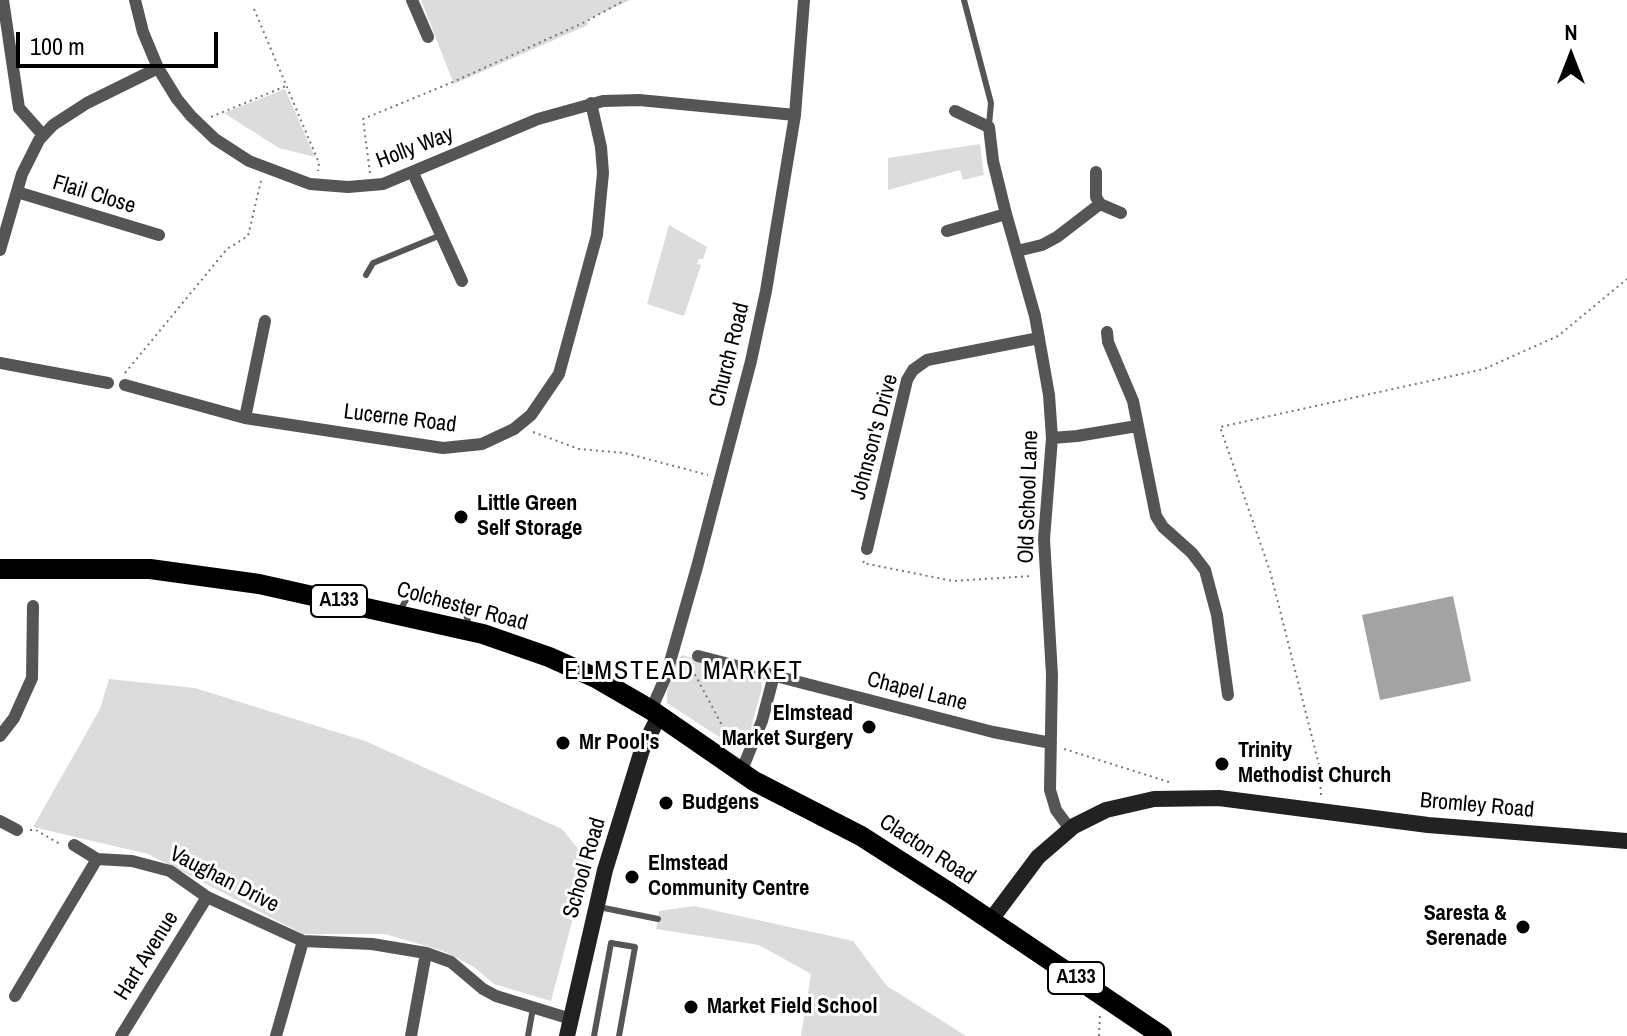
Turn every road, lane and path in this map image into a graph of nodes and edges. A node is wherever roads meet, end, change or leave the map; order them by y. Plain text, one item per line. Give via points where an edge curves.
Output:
1 (3, 0) edge
2 (135, 0) edge
3 (412, 0) edge
4 (625, 0) edge
5 (804, 0) edge
6 (964, 0) edge
7 (254, 9) dead end
8 (428, 37) dead end
9 (158, 68) junction
10 (287, 85) junction
11 (591, 103) junction
12 (955, 111) dead end
13 (795, 115) junction
14 (200, 124) junction
15 (989, 127) junction
16 (43, 135) junction
17 (264, 168) junction
18 (1096, 172) dead end
19 (413, 173) junction
20 (317, 184) junction
21 (372, 186) junction
22 (17, 192) junction
23 (1100, 204) junction
24 (1121, 213) dead end
25 (1006, 214) junction
26 (947, 231) dead end
27 (159, 235) dead end
28 (441, 235) junction
29 (0, 250) edge
30 (1017, 251) junction
31 (366, 275) dead end
32 (1627, 279) edge
33 (462, 281) dead end
34 (265, 321) dead end
35 (1107, 332) dead end
36 (1039, 338) junction
37 (0, 363) edge
38 (125, 379) joint
39 (108, 383) dead end
40 (245, 418) junction
41 (524, 423) junction
42 (1137, 426) junction
43 (1052, 438) junction
44 (720, 479) junction
45 (867, 549) joint
46 (0, 569) edge
47 (1046, 576) junction
48 (427, 593) dead end
49 (443, 598) dead end
50 (33, 606) dead end
51 (399, 614) junction
52 (470, 631) junction
53 (692, 657) joint
54 (774, 675) junction
55 (1228, 695) dead end
56 (655, 713) junction
57 (0, 736) edge
58 (1051, 743) junction
59 (732, 748) dead end
60 (741, 772) junction
61 (1193, 796) junction
62 (1322, 811) junction
63 (0, 821) edge
64 (1070, 829) junction
65 (17, 830) joint
66 (1627, 841) edge
67 (74, 845) joint
68 (97, 859) junction
69 (207, 897) junction
70 (596, 906) junction
71 (658, 919) dead end
72 (990, 921) junction
73 (303, 941) junction
74 (426, 953) junction
75 (15, 996) dead end
76 (533, 1008) junction
77 (571, 1019) junction
78 (121, 1036) edge
79 (276, 1036) edge
80 (411, 1036) edge
81 (528, 1036) edge
82 (567, 1036) edge
83 (594, 1036) edge
84 (619, 1036) edge
85 (1162, 1036) edge

1 - 16 street via 19,108
2 - 9 street, Holly Way
3 - 8 street
4 - 21 path via 363,119
5 - 13 street, Church Road
6 - 15 lane via 991,103
7 - 10 path
9 - 14 street, Holly Way
9 - 16 street via 87,103
10 - 14 path
10 - 20 path via 319,163
11 - 13 street, Holly Way via 639,100
11 - 19 street, Holly Way via 538,119
11 - 41 street, Lucerne Road via 603,173 597,235 559,374
12 - 15 street
13 - 44 street, Church Road via 766,291
14 - 17 street, Holly Way via 227,148
15 - 25 street, Old School Lane
16 - 22 street
17 - 20 street, Holly Way
17 - 38 path via 248,236 227,249
18 - 23 street
19 - 21 street, Holly Way
19 - 28 street
20 - 21 street, Holly Way
22 - 27 street, Flail Close
22 - 29 street
23 - 24 street
23 - 30 street via 1057,237
25 - 26 street
25 - 30 street, Old School Lane
28 - 31 lane via 373,263
28 - 33 street
30 - 36 street, Old School Lane
32 - 62 path via 1558,336 1484,369 1220,427 1270,571 1319,765
34 - 40 street
35 - 42 street via 1131,393
36 - 43 street, Old School Lane
36 - 45 street, Johnson's Drive via 927,360 913,370
37 - 39 street
38 - 40 street, Lucerne Road
40 - 41 street, Lucerne Road via 451,448 490,441
41 - 44 path via 540,436 579,449 625,453
42 - 43 street
42 - 55 street via 1156,516 1205,570
43 - 47 street, Old School Lane
44 - 56 street, Church Road
45 - 47 path via 863,563 953,581
46 - 51 main road, Colchester Road / A133 via 190,573
47 - 58 street, Old School Lane
48 - 51 lane via 409,595
49 - 52 lane via 465,611
50 - 57 street via 32,678
51 - 52 main road, Colchester Road / A133
52 - 56 main road, Colchester Road / A133 via 549,657
53 - 54 street, Chapel Lane
53 - 59 path
54 - 58 street, Chapel Lane
54 - 60 street
56 - 60 main road, Clacton Road / A133
56 - 70 street, School Road
58 - 61 path via 1173,784
58 - 64 street, Old School Lane via 1051,799
60 - 72 main road, Clacton Road / A133 via 861,836
61 - 62 street, Bromley Road
61 - 64 street, Bromley Road via 1116,807
62 - 66 street, Bromley Road
63 - 65 street
64 - 72 street, Bromley Road via 1038,857
65 - 67 path via 36,830 66,848
67 - 68 street, Vaughan Drive
68 - 69 street, Vaughan Drive via 170,871
68 - 75 street
69 - 73 street, Vaughan Drive
69 - 78 street, Hart Avenue
70 - 71 lane
70 - 77 street, School Road
72 - 85 main road, Clacton Road / A133
73 - 74 street, Vaughan Drive
73 - 79 street
74 - 76 street, Vaughan Drive via 451,962 496,996
74 - 80 street
76 - 77 street, Vaughan Drive
76 - 81 lane
77 - 82 street, School Road
83 - 84 lane via 611,943 635,947

